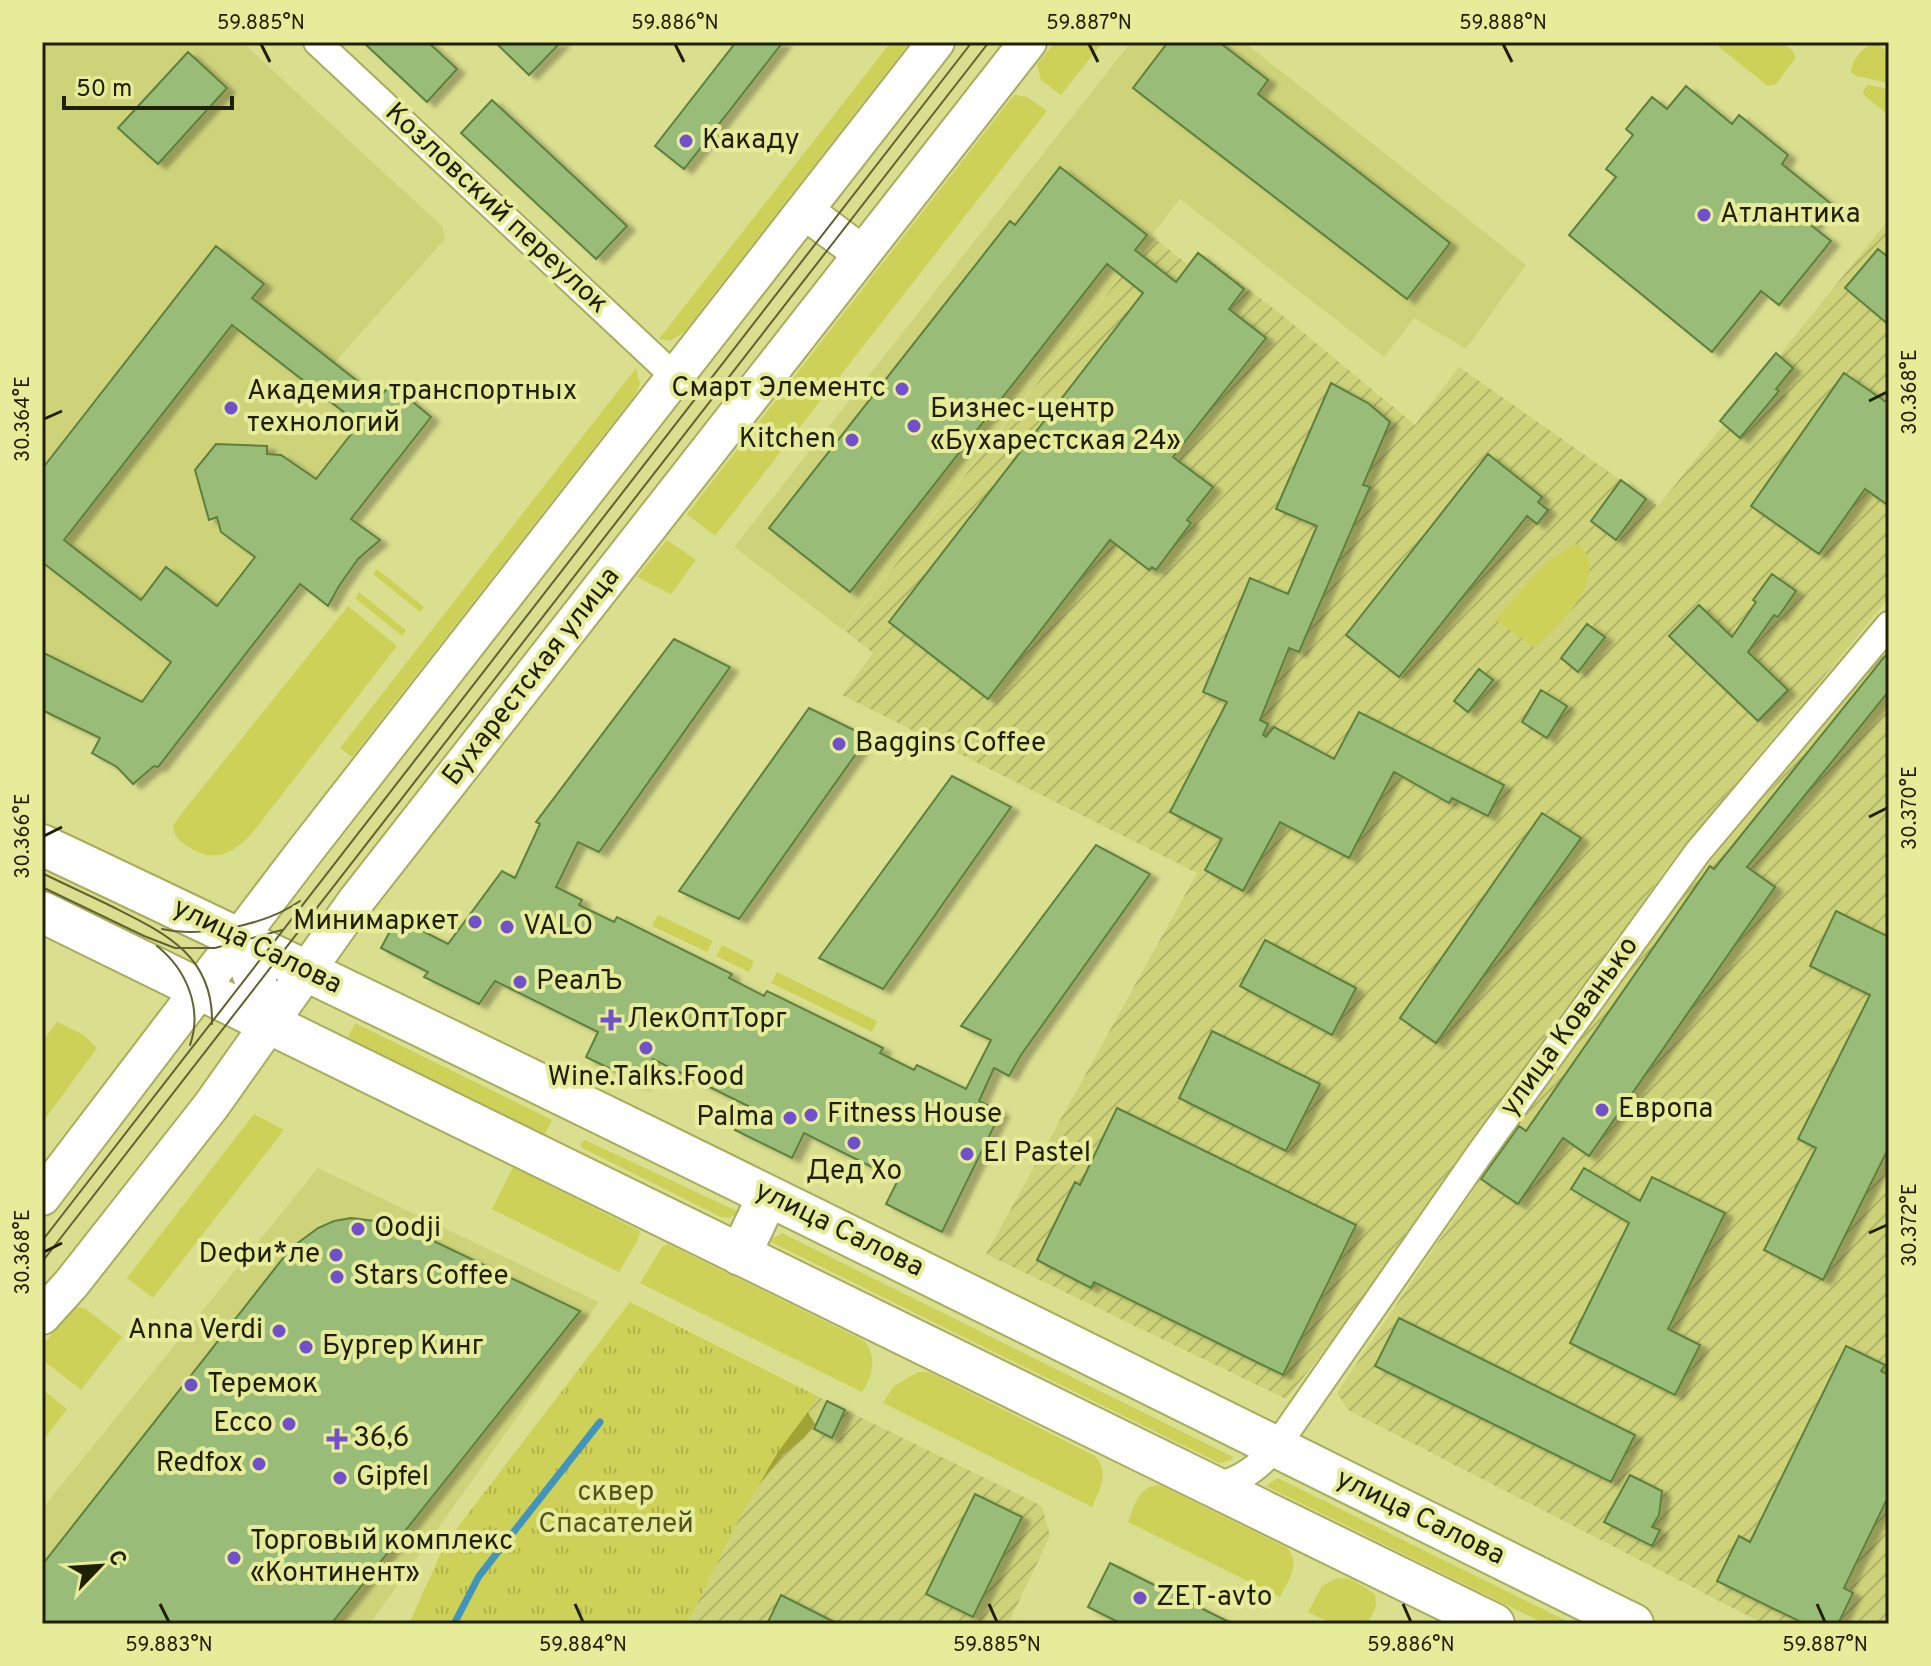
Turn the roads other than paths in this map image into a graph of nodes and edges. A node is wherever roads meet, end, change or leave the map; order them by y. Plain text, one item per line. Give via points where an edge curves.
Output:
1 (317, 42) edge
2 (936, 42) edge
3 (1028, 42) edge
4 (805, 211) junction
5 (861, 253) junction
6 (675, 377) junction
7 (1889, 625) edge
8 (42, 845) edge
9 (42, 912) edge
10 (240, 938) junction
11 (309, 971) junction
12 (201, 990) junction
13 (270, 1023) junction
14 (598, 1112) junction
15 (563, 1168) junction
16 (768, 1196) junction
17 (42, 1197) edge
18 (740, 1255) junction
19 (42, 1316) edge
20 (1276, 1447) junction
21 (1216, 1487) junction
22 (1494, 1624) edge
23 (1633, 1624) edge

1 - 6 street, Козловский переулок
2 - 4 main road
3 - 5 main road, Бухарестская улица
4 - 5 main road
4 - 6 main road
5 - 11 main road, Бухарестская улица via 356,901
6 - 10 main road
7 - 20 street, улица Кованько via 1697,853
8 - 10 main road, улица Салова
9 - 12 main road
10 - 11 main road, улица Салова
10 - 12 main road
10 - 13 main road
11 - 13 main road, Бухарестская улица
11 - 14 main road, улица Салова
12 - 13 main road
12 - 17 main road
13 - 15 main road
13 - 19 main road, Бухарестская улица via 202,1118
14 - 15 main road via 572,1128 560,1148
14 - 16 main road, улица Салова
15 - 18 main road
16 - 18 main road
16 - 20 main road, улица Салова
18 - 21 main road
20 - 21 street, улица Кованько via 1239,1480
20 - 23 main road, улица Салова
21 - 22 main road

